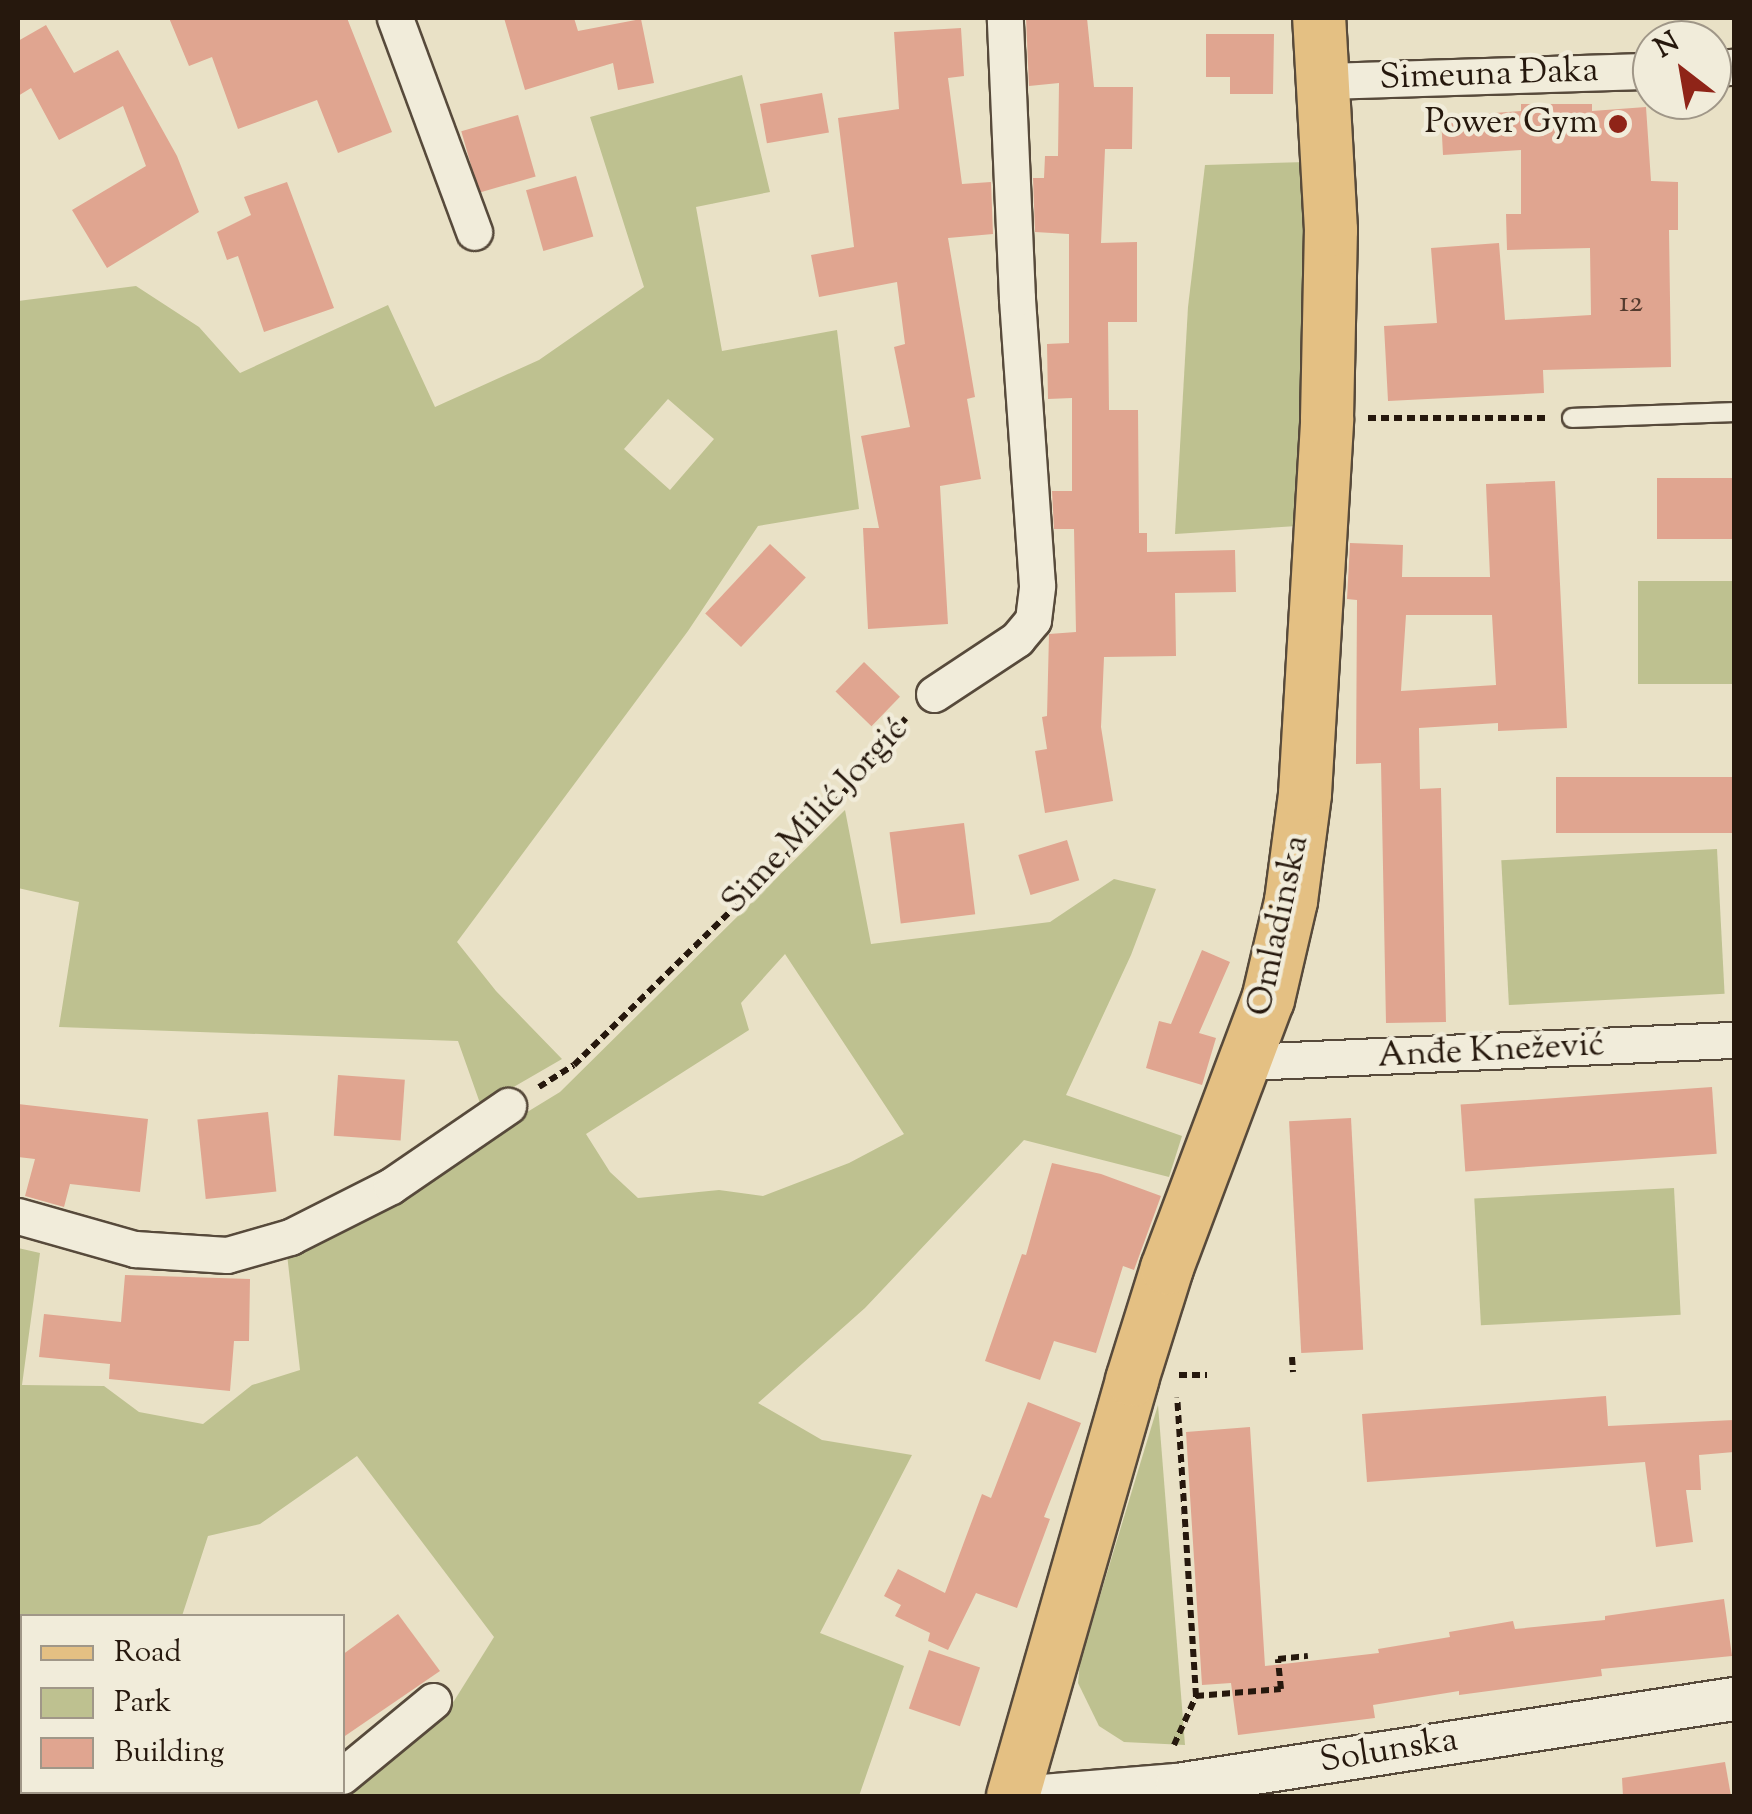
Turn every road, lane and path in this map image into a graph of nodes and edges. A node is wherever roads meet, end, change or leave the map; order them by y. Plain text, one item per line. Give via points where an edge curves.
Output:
1 (395, 18) edge
2 (1005, 18) edge
3 (1319, 18) edge
4 (1632, 72) edge
5 (1326, 81) junction
6 (474, 232) dead end
7 (1734, 412) edge
8 (1359, 418) dead end
9 (1572, 418) joint
10 (934, 694) joint
11 (1734, 1040) edge
12 (1247, 1062) junction
13 (508, 1106) joint
14 (18, 1216) edge
15 (1292, 1357) dead end
16 (1294, 1372) dead end
17 (1207, 1375) dead end
18 (1308, 1656) dead end
19 (1196, 1696) junction
20 (1734, 1700) edge
21 (433, 1701) dead end
22 (1171, 1753) dead end
23 (345, 1774) edge
24 (1013, 1796) edge
25 (1043, 1796) edge

1 - 6 street
2 - 10 street, Sime Milić Jorgić via 1037,585 1033,620 1018,639
3 - 5 main road, Omladinska
4 - 5 street, Simeuna Đaka
5 - 12 main road, Omladinska via 1327,419 1305,794 1282,948
7 - 9 lane
8 - 9 path
10 - 13 path, Sime Milić Jorgić via 897,726 810,832 574,1064
11 - 12 street, Anđe Knežević
12 - 24 main road, Omladinska via 1167,1268
13 - 14 street via 391,1186 290,1238 227,1255 135,1250
15 - 16 path
17 - 19 path via 1175,1374
18 - 19 path via 1278,1660 1280,1689
19 - 22 path
20 - 25 street, Solunska via 1177,1784
21 - 23 street

